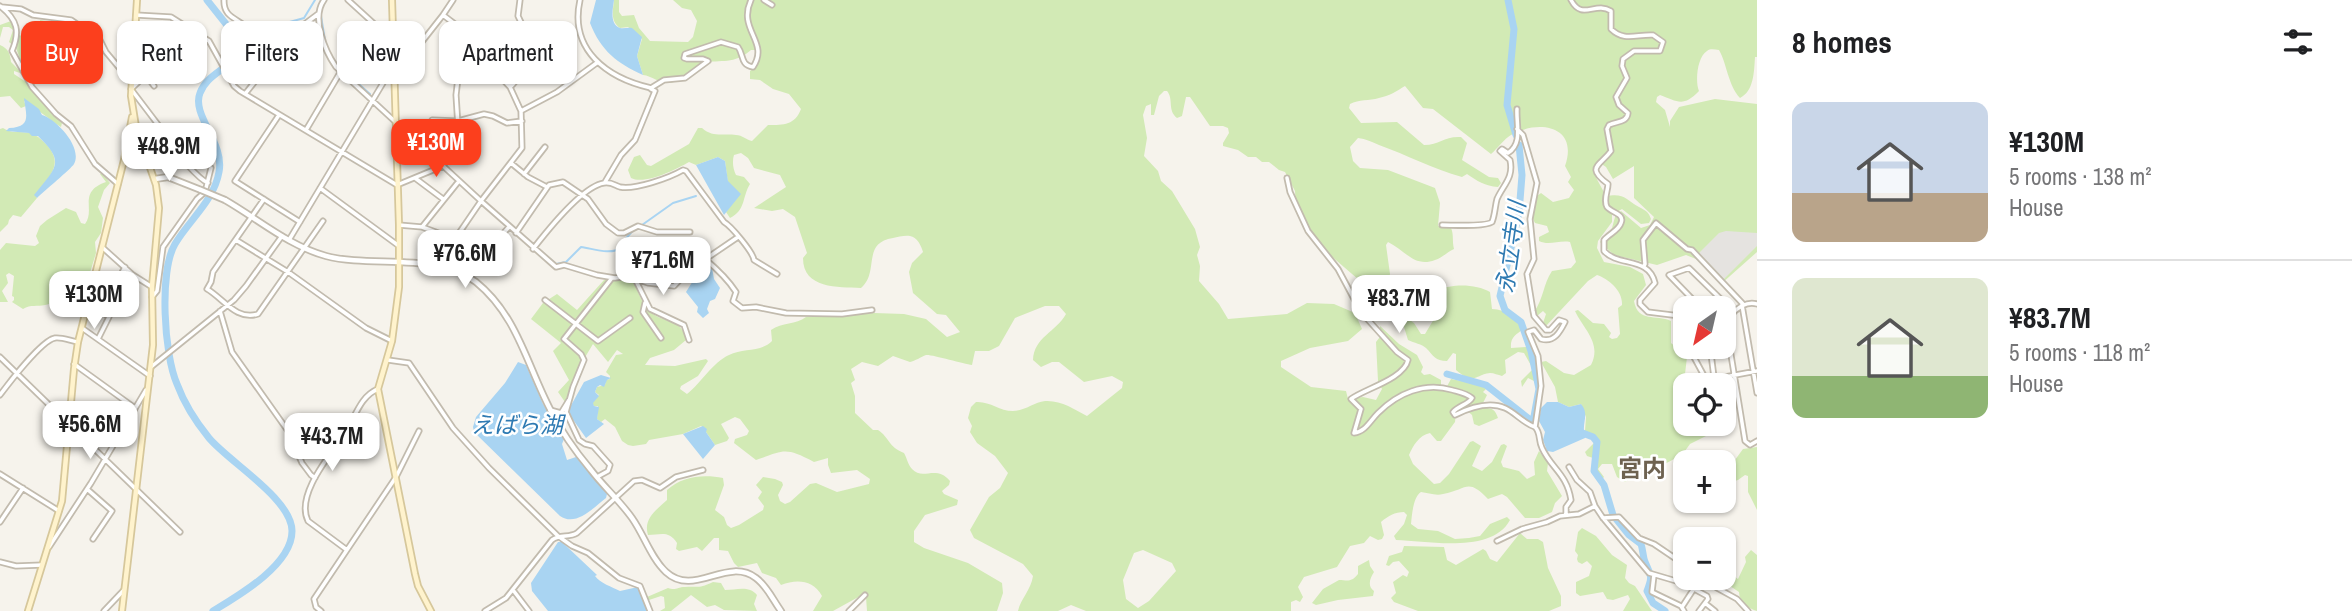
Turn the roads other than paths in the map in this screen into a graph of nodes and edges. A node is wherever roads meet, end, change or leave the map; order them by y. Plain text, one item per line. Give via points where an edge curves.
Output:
1 (137, 0) edge
2 (224, 0) edge
3 (324, 0) edge
4 (348, 0) edge
5 (392, 0) edge
6 (445, 0) edge
7 (520, 0) edge
8 (580, 0) edge
9 (751, 0) edge
10 (764, 0) edge
11 (1571, 0) edge
12 (452, 1) edge
13 (772, 5) dead end
14 (0, 6) edge
15 (318, 14) junction
16 (135, 15) junction
17 (443, 15) junction
18 (240, 21) edge
19 (371, 21) edge
20 (394, 21) edge
21 (451, 21) edge
22 (425, 38) edge
23 (221, 61) edge
24 (598, 62) junction
25 (337, 66) edge
26 (337, 78) edge
27 (233, 84) edge
28 (355, 84) edge
29 (382, 84) edge
30 (395, 84) edge
31 (457, 84) edge
32 (507, 84) edge
33 (131, 85) junction
34 (154, 86) dead end
35 (510, 87) junction
36 (650, 88) junction
37 (244, 94) junction
38 (372, 100) junction
39 (1517, 109) dead end
40 (133, 111) junction
41 (521, 111) junction
42 (279, 114) junction
43 (458, 121) junction
44 (522, 121) junction
45 (395, 124) junction
46 (1517, 129) junction
47 (306, 130) junction
48 (138, 134) junction
49 (128, 135) junction
50 (545, 147) dead end
51 (423, 149) junction
52 (342, 151) junction
53 (511, 163) junction
54 (443, 166) junction
55 (211, 168) dead end
56 (524, 174) junction
57 (415, 178) junction
58 (1286, 178) dead end
59 (155, 179) junction
60 (459, 181) junction
61 (606, 182) junction
62 (208, 183) junction
63 (118, 184) junction
64 (397, 185) junction
65 (547, 187) junction
66 (320, 188) junction
67 (583, 195) junction
68 (264, 199) junction
69 (443, 199) junction
70 (481, 201) junction
71 (252, 217) junction
72 (323, 221) dead end
73 (300, 222) junction
74 (399, 225) junction
75 (1442, 225) dead end
76 (422, 227) junction
77 (509, 227) junction
78 (690, 232) dead end
79 (516, 233) junction
80 (282, 236) junction
81 (738, 237) junction
82 (236, 240) junction
83 (289, 240) junction
84 (455, 240) junction
85 (399, 246) junction
86 (102, 247) junction
87 (304, 248) junction
88 (533, 249) junction
89 (265, 258) junction
90 (705, 259) junction
91 (399, 262) junction
92 (1644, 266) junction
93 (125, 267) junction
94 (288, 272) junction
95 (777, 274) dead end
96 (612, 278) junction
97 (635, 279) junction
98 (152, 287) junction
99 (1690, 296) edge
100 (1718, 296) edge
101 (152, 297) junction
102 (545, 300) dead end
103 (89, 301) junction
104 (645, 303) junction
105 (1757, 304) edge
106 (1743, 305) junction
107 (227, 306) junction
108 (102, 310) junction
109 (872, 310) dead end
110 (1736, 310) edge
111 (220, 311) junction
112 (1673, 315) edge
113 (631, 318) dead end
114 (575, 324) junction
115 (82, 328) junction
116 (662, 338) dead end
117 (99, 339) junction
118 (689, 340) dead end
119 (392, 341) junction
120 (78, 342) junction
121 (0, 358) edge
122 (388, 360) junction
123 (74, 364) junction
124 (151, 367) junction
125 (1755, 371) edge
126 (17, 373) junction
127 (1736, 374) edge
128 (150, 376) junction
129 (1736, 381) edge
130 (149, 385) junction
131 (378, 389) junction
132 (1757, 393) edge
133 (0, 395) edge
134 (570, 398) junction
135 (134, 410) junction
136 (551, 410) junction
137 (145, 417) junction
138 (69, 423) junction
139 (1535, 426) junction
140 (419, 431) dead end
141 (1757, 442) edge
142 (105, 460) junction
143 (1569, 467) dead end
144 (703, 470) dead end
145 (0, 474) edge
146 (396, 477) junction
147 (597, 477) junction
148 (315, 478) junction
149 (23, 488) junction
150 (87, 489) junction
151 (136, 491) junction
152 (615, 498) junction
153 (1595, 506) junction
154 (59, 511) junction
155 (1566, 515) junction
156 (1603, 518) junction
157 (0, 522) edge
158 (180, 532) dead end
159 (558, 536) junction
160 (93, 539) dead end
161 (1497, 541) dead end
162 (48, 548) junction
163 (347, 550) junction
164 (1673, 557) edge
165 (0, 562) edge
166 (42, 565) junction
167 (1652, 574) junction
168 (1673, 580) edge
169 (125, 588) junction
170 (513, 590) junction
171 (1693, 590) edge
172 (1699, 590) edge
173 (1721, 590) edge
174 (865, 595) dead end
175 (1705, 603) junction
176 (1683, 609) edge
177 (527, 610) edge
178 (28, 611) edge
179 (104, 611) edge
180 (122, 611) edge
181 (321, 611) edge
182 (431, 611) edge
183 (485, 611) edge
184 (650, 611) edge
185 (781, 611) edge
186 (849, 611) edge
187 (1699, 611) edge
188 (1715, 611) edge
189 (1748, 611) edge

1 - 16 main road
2 - 18 street via 228,15
3 - 15 street
4 - 19 street
5 - 20 main road
6 - 12 street
7 - 35 street via 519,16 530,39 519,76
8 - 24 street via 579,28
9 - 36 street via 746,14 759,52 752,67 743,61 738,47 721,42 685,54 687,59 708,61 685,78 664,80
10 - 13 street
11 - 92 street via 1580,10 1602,7 1611,11 1611,29 1618,36 1653,35 1663,42 1660,51 1634,51 1623,59 1627,79 1616,97 1628,117 1607,129 1611,151 1596,168 1598,177 1608,184 1605,203 1622,220 1604,240 1604,251 1614,259
12 - 17 street
14 - 33 street via 71,20 100,40
14 - 63 street via 13,19 18,38 12,51 32,87 71,126 94,164
15 - 25 street via 324,49
15 - 37 street via 294,32
16 - 23 street via 171,17 209,41
16 - 33 main road
17 - 21 street
17 - 22 street
24 - 36 street via 624,81
24 - 41 street
26 - 47 street
27 - 37 street
28 - 38 street
29 - 38 street
30 - 45 main road
31 - 43 street
32 - 35 street
33 - 34 street via 146,75
33 - 40 main road
33 - 62 street via 174,149
35 - 41 street
36 - 61 street via 655,91 635,140
37 - 42 street
38 - 45 street
38 - 52 street
39 - 46 street
40 - 48 main road
40 - 49 main road
41 - 44 street
42 - 47 street
42 - 68 street via 235,181
43 - 44 street via 484,114 504,122
43 - 51 street via 432,120 430,140
43 - 54 street via 459,142
44 - 53 street via 522,148
45 - 51 street
45 - 64 main road
46 - 75 street via 1515,147 1508,153 1500,151 1510,160 1511,170 1492,222 1484,226
46 - 139 street via 1523,135 1537,183 1530,219 1534,259 1527,274 1532,311 1546,330 1559,320 1565,322 1551,340 1541,339 1534,330 1528,332 1538,356 1541,386
47 - 52 street
48 - 49 main road
48 - 59 main road
49 - 63 main road
50 - 56 street
51 - 54 street
52 - 64 street
52 - 66 street
53 - 56 street
53 - 70 street
54 - 57 street
54 - 60 street
55 - 62 street
56 - 65 street
57 - 64 street
57 - 69 street
58 - 139 street via 1308,232 1338,269 1364,316 1408,360 1405,368 1383,383 1352,397 1361,409 1354,433 1401,394 1436,387 1472,398 1453,411 1455,415 1488,405 1504,408
59 - 71 street, bridge via 168,177 225,200
59 - 98 main road via 159,208
60 - 69 street
60 - 70 street
61 - 67 street
61 - 81 street via 633,187 686,171
62 - 101 street via 166,241
63 - 86 main road
64 - 74 main road
65 - 67 street via 564,182
65 - 79 street
66 - 73 street
66 - 85 street
67 - 78 street via 618,233 640,226 657,232
67 - 88 street
68 - 71 street
68 - 73 street
69 - 76 street
70 - 77 street
70 - 84 street
71 - 80 street
71 - 82 street
72 - 87 street
73 - 83 street
74 - 76 street
74 - 85 main road
76 - 84 street
77 - 79 street
77 - 84 street via 487,251
79 - 88 street
80 - 83 street
80 - 89 street
81 - 90 street
81 - 95 street via 757,262
82 - 89 street
82 - 107 street via 207,289
83 - 87 street
85 - 91 main road
86 - 93 street
86 - 103 main road
87 - 91 street via 340,259
87 - 94 street
88 - 96 street via 556,267 564,265
89 - 94 street
89 - 107 street
90 - 97 street via 674,286
90 - 109 street via 721,271 736,292 733,301 742,308 842,314
91 - 119 main road
91 - 136 street via 463,275 492,296 512,324
92 - 106 street via 1643,240 1656,223 1692,250
92 - 112 street via 1655,283 1640,300 1643,309
93 - 98 street
93 - 108 street
94 - 107 street via 258,314 244,315
94 - 119 street via 366,328
96 - 97 street
96 - 114 street
97 - 104 street
98 - 101 main road
99 - 100 street via 1669,275 1689,268
101 - 124 main road
102 - 114 street
103 - 108 street
103 - 115 main road
104 - 116 street via 643,312
104 - 118 street via 684,325
105 - 106 street
106 - 110 street
106 - 125 street
107 - 111 street
108 - 117 street via 110,317
111 - 124 street
111 - 148 street via 232,352
113 - 114 street via 598,341
114 - 134 street via 563,340 584,360
115 - 117 street
115 - 120 main road
117 - 128 street
119 - 122 main road
120 - 123 main road
120 - 126 street via 50,340
121 - 126 street
122 - 131 main road
122 - 159 street via 408,363 453,428
123 - 135 street
123 - 138 main road
124 - 128 main road
125 - 127 street
125 - 132 street
126 - 133 street
126 - 138 street
128 - 130 main road
129 - 141 street via 1745,441 1750,445
130 - 135 street
130 - 137 main road
131 - 146 main road
131 - 148 street via 366,398
134 - 136 street via 561,413
134 - 147 street via 567,416 579,440 593,446 610,466
135 - 137 street
135 - 142 street
136 - 147 street
137 - 151 main road
138 - 142 street
138 - 154 main road
139 - 155 street via 1543,450 1567,485 1571,499
140 - 146 street
142 - 150 street
142 - 151 street
143 - 153 street via 1590,492
144 - 152 street via 676,477 660,488 638,480
145 - 149 street
146 - 163 street
146 - 182 main road via 418,586
147 - 152 street
148 - 163 street via 304,506 306,517
149 - 154 street
149 - 157 street
150 - 160 street via 112,511
150 - 162 street
151 - 158 street
151 - 169 main road
152 - 159 street via 577,533
152 - 185 street via 669,575 693,582 728,572 748,573
153 - 155 street
153 - 156 street
154 - 162 main road
155 - 161 street
156 - 164 street via 1621,519 1639,538
156 - 167 street
159 - 170 street
159 - 184 street via 619,578 640,586
162 - 166 main road
163 - 181 street via 314,599
165 - 166 street
166 - 178 main road
167 - 168 street
167 - 176 street via 1652,592
169 - 179 street
169 - 180 main road
170 - 177 street
170 - 183 street
171 - 176 street
172 - 175 street via 1707,596
173 - 189 street
174 - 186 street
175 - 187 street
175 - 188 street

